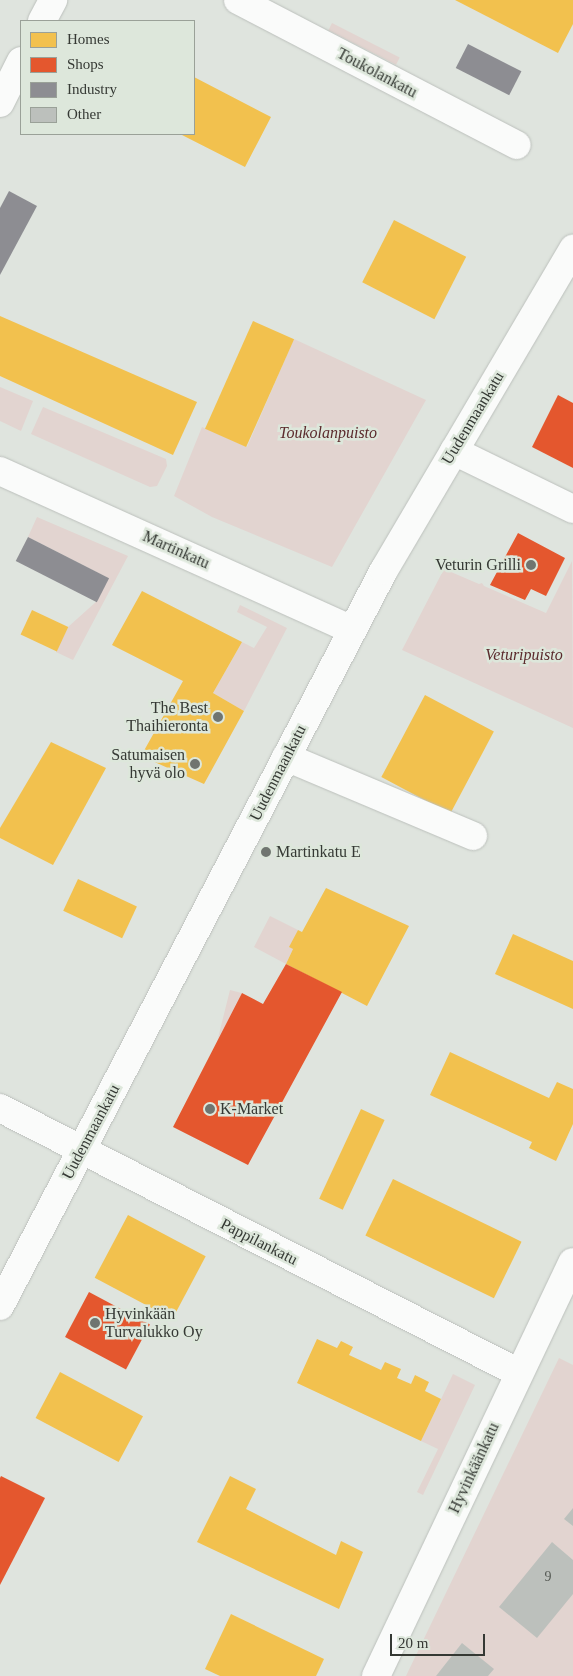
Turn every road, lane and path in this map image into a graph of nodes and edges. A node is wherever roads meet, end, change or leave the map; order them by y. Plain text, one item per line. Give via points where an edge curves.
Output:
1 (53, 0) edge
2 (238, 0) edge
3 (43, 20) edge
4 (20, 63) edge
5 (0, 103) edge
6 (516, 145) dead end
7 (573, 249) edge
8 (454, 451) junction
9 (0, 471) edge
10 (573, 509) edge
11 (352, 630) junction
12 (286, 757) junction
13 (473, 836) dead end
14 (0, 1108) edge
15 (83, 1149) junction
16 (573, 1262) edge
17 (0, 1306) edge
18 (519, 1373) junction
19 (376, 1676) edge

1 - 3 street
2 - 6 street, Toukolankatu
4 - 5 street
7 - 8 street, Uudenmaankatu
8 - 10 street
8 - 11 street, Uudenmaankatu
9 - 11 street, Martinkatu
11 - 12 street, Uudenmaankatu
12 - 13 street
12 - 15 street, Uudenmaankatu
14 - 15 street, Pappilankatu
15 - 17 street, Uudenmaankatu
15 - 18 street, Pappilankatu
16 - 18 street, Hyvinkäänkatu
18 - 19 street, Hyvinkäänkatu

